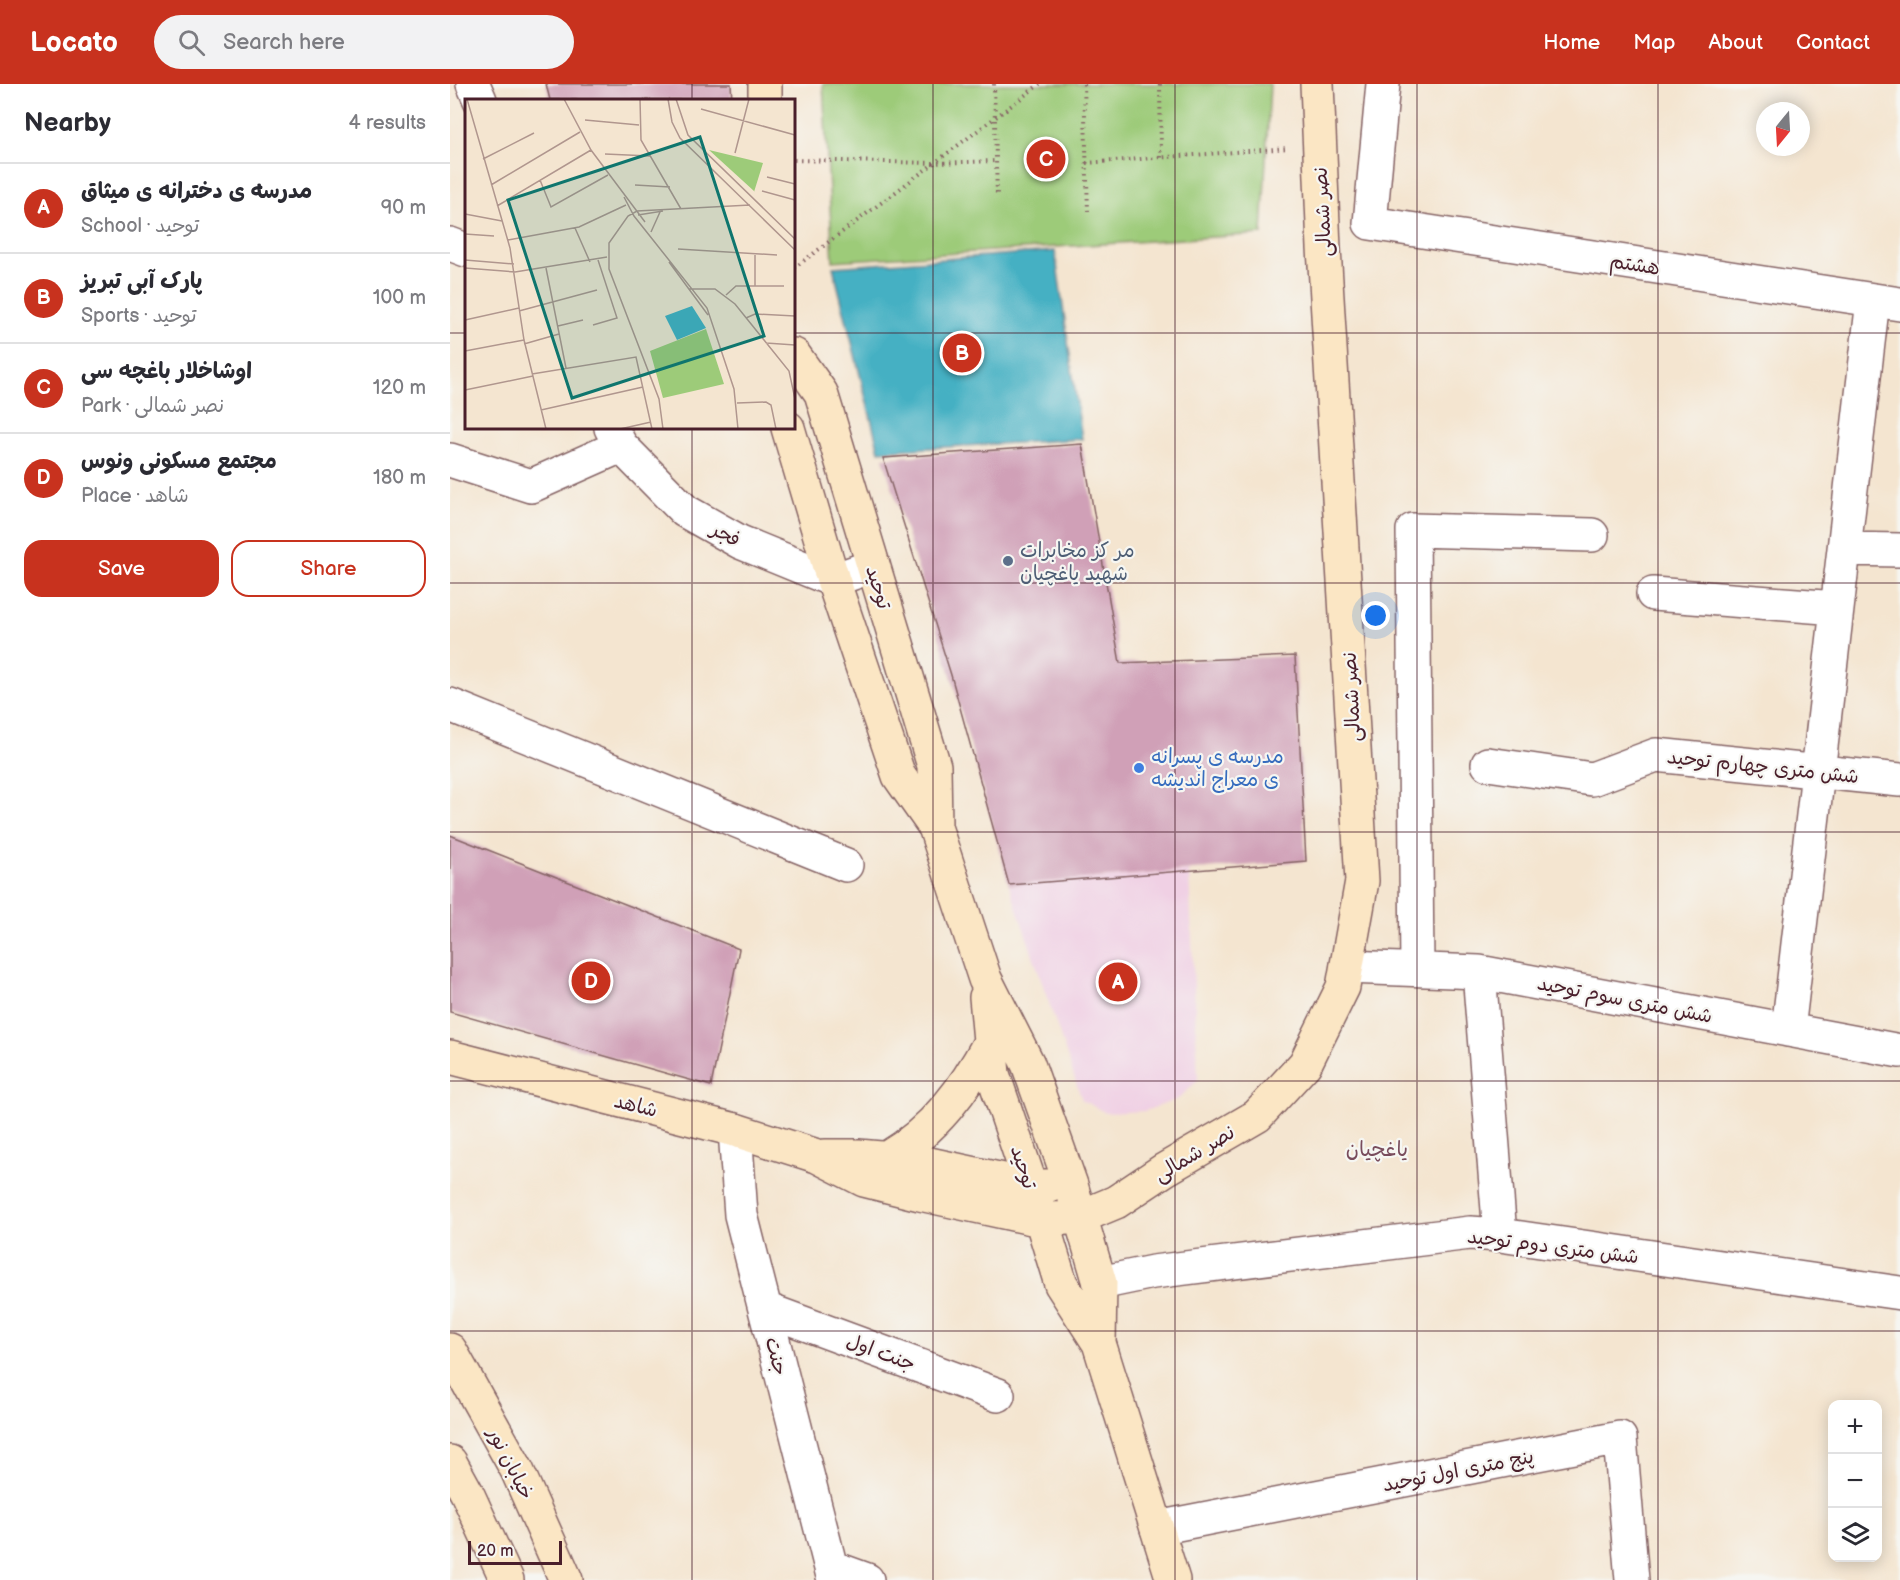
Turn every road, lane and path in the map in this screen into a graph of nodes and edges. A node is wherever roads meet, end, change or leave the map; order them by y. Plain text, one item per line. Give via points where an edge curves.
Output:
1 (473, 84) edge
2 (994, 84) edge
3 (1084, 84) edge
4 (1160, 84) edge
5 (1317, 84) edge
6 (1383, 84) edge
7 (1038, 85) edge
8 (480, 99) edge
9 (996, 117) junction
10 (1320, 146) junction
11 (1161, 158) junction
12 (795, 160) edge
13 (997, 161) junction
14 (934, 163) junction
15 (1086, 163) junction
16 (997, 196) dead end
17 (1088, 211) dead end
18 (450, 244) edge
19 (465, 250) edge
20 (795, 267) edge
21 (1887, 302) edge
22 (795, 356) edge
23 (788, 429) edge
24 (616, 437) edge
25 (450, 460) edge
26 (1592, 535) dead end
27 (1844, 549) junction
28 (1900, 550) edge
29 (873, 566) junction
30 (833, 580) junction
31 (1653, 594) dead end
32 (1837, 608) junction
33 (450, 705) edge
34 (1488, 764) dead end
35 (1818, 772) junction
36 (1900, 780) edge
37 (935, 827) junction
38 (846, 865) dead end
39 (1347, 967) junction
40 (1418, 969) junction
41 (1479, 972) junction
42 (985, 980) junction
43 (1788, 1030) junction
44 (990, 1041) junction
45 (1900, 1051) edge
46 (451, 1058) edge
47 (735, 1130) junction
48 (817, 1156) junction
49 (887, 1158) junction
50 (1071, 1185) junction
51 (1031, 1186) junction
52 (1116, 1202) junction
53 (1080, 1217) junction
54 (1041, 1220) junction
55 (1500, 1235) junction
56 (1100, 1283) junction
57 (1900, 1293) edge
58 (765, 1309) junction
59 (1099, 1342) junction
60 (450, 1350) edge
61 (998, 1395) dead end
62 (450, 1462) edge
63 (1156, 1528) junction
64 (833, 1573) edge
65 (507, 1580) edge
66 (566, 1580) edge
67 (867, 1580) edge
68 (1173, 1580) edge
69 (1632, 1580) edge

1 - 8 street
2 - 9 path
3 - 15 path
4 - 11 path
5 - 10 main road, نصر شمالی
6 - 21 street, هشتم via 1370,224
7 - 9 path
9 - 13 path
9 - 14 path
10 - 11 path
10 - 39 main road, نصر شمالی via 1362,881
11 - 15 path
12 - 14 path
13 - 14 path
13 - 16 path
14 - 20 path
15 - 17 path
18 - 19 street
21 - 27 street
22 - 29 main road, توحید via 821,393
23 - 30 main road, توحید
24 - 25 street via 531,486
24 - 30 street, فجر via 685,512 740,542
26 - 40 street via 1413,530
27 - 28 street
27 - 32 street
29 - 30 street
29 - 37 main road, توحید via 934,766
30 - 37 main road, توحید via 899,777
31 - 32 street
32 - 35 street
33 - 38 street
34 - 35 street, شش متری چهارم توحید via 1592,779 1656,755
35 - 36 street, شش متری چهارم توحید
35 - 43 street
37 - 42 main road, توحید
39 - 40 street, شش متری سوم توحید
39 - 52 main road, نصر شمالی via 1344,987 1305,1064 1257,1116
40 - 41 street, شش متری سوم توحید
41 - 43 street, شش متری سوم توحید
41 - 55 street
42 - 44 main road, توحید
42 - 50 main road, توحید via 1028,1064
43 - 45 street, شش متری سوم توحید
44 - 49 main road via 973,1073 928,1129
44 - 51 main road, توحید via 993,1074
46 - 47 main road, شاهد
47 - 48 main road, شاهد
47 - 58 street, جنت via 741,1215
48 - 49 main road, شاهد
48 - 54 main road, شاهد via 864,1180
49 - 51 main road, شاهد
50 - 51 main road, شاهد
50 - 52 main road
50 - 53 main road, توحید
51 - 54 main road, توحید
52 - 53 main road, نصر شمالی
53 - 54 main road, شاهد
53 - 56 main road, توحید
54 - 59 main road, توحید via 1061,1284
55 - 56 street, شش متری دوم توحید via 1470,1233 1153,1272
55 - 57 street, شش متری دوم توحید
56 - 59 main road, توحید
58 - 61 street, جنت اول
58 - 64 street, جنت
59 - 63 main road, توحید
60 - 66 main road, خیابان نور via 518,1470
62 - 65 main road
63 - 68 main road, توحید
63 - 69 street, پنج متری اول توحید via 1620,1438
64 - 67 street

